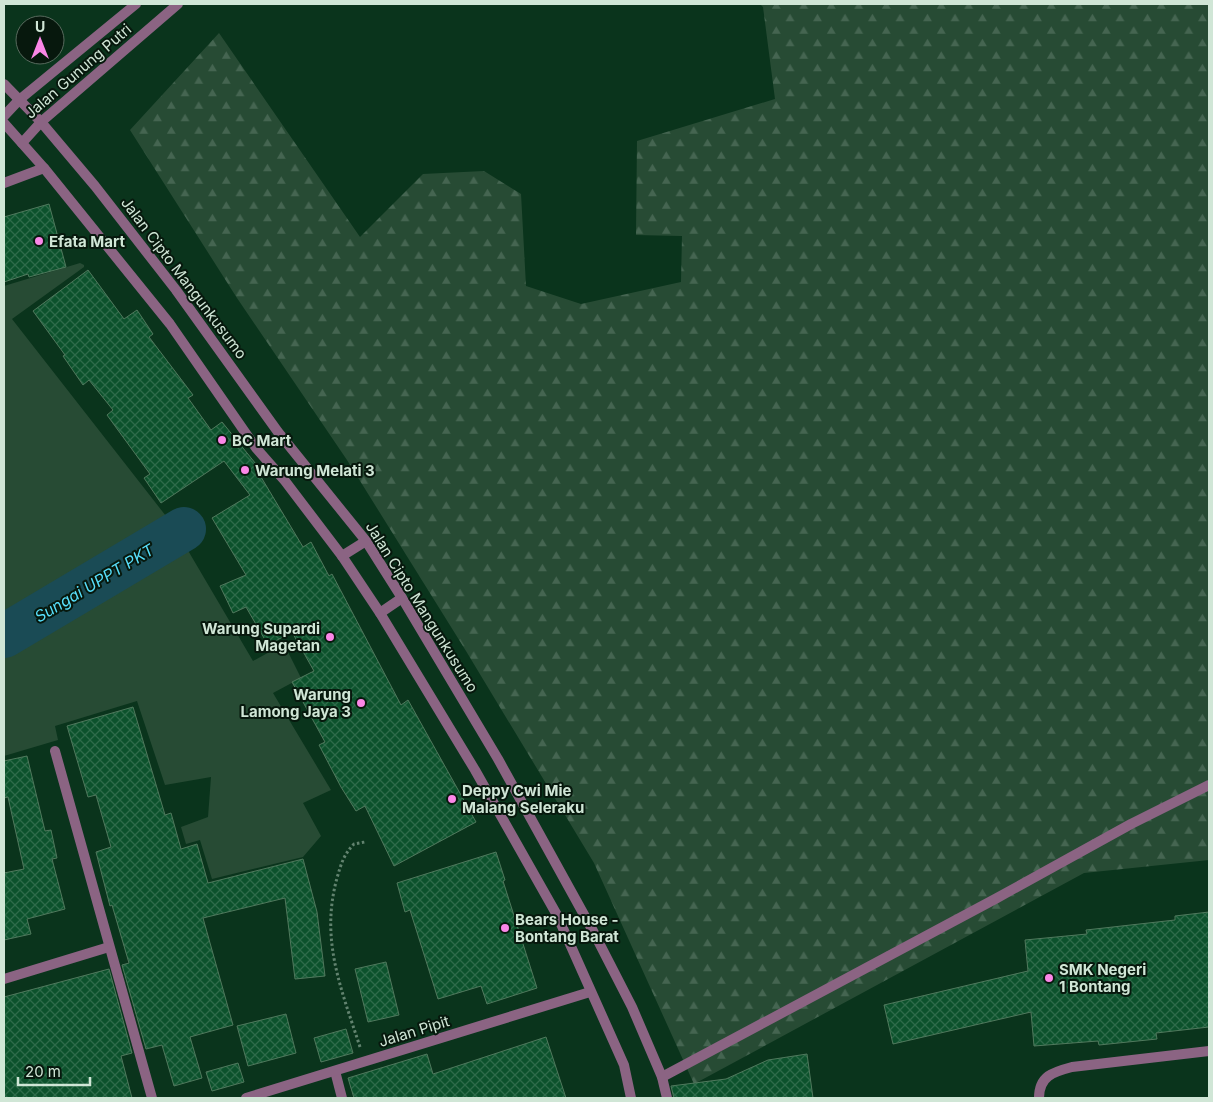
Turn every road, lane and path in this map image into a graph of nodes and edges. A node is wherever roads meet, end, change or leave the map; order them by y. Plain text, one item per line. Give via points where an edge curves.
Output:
1 (136, 4) edge
2 (178, 4) edge
3 (4, 84) edge
4 (19, 100) junction
5 (4, 116) edge
6 (41, 122) junction
7 (4, 123) edge
8 (22, 143) junction
9 (44, 168) junction
10 (4, 183) edge
11 (366, 542) junction
12 (342, 556) junction
13 (402, 598) junction
14 (380, 613) junction
15 (55, 751) dead end
16 (1209, 784) edge
17 (366, 842) dead end
18 (109, 947) junction
19 (4, 979) edge
20 (590, 992) junction
21 (1209, 1051) edge
22 (365, 1062) junction
23 (335, 1071) junction
24 (662, 1077) junction
25 (152, 1098) edge
26 (246, 1098) edge
27 (342, 1098) edge
28 (631, 1098) edge
29 (667, 1098) edge
30 (1039, 1098) edge

1 - 4 street, Jalan Gunung Putri
2 - 6 street, Jalan Gunung Putri
3 - 4 street, Jalan Cipto Mangunkusumo
4 - 5 street, Jalan Gunung Putri
4 - 6 street, Jalan Cipto Mangunkusumo
6 - 8 street, Jalan Gunung Putri
6 - 11 street, Jalan Cipto Mangunkusumo via 176,290 278,432
7 - 8 street
8 - 9 street
9 - 10 street
9 - 12 street via 170,324 256,448 286,481
11 - 12 street
11 - 13 street, Jalan Cipto Mangunkusumo
12 - 14 street
13 - 14 street
13 - 24 street, Jalan Cipto Mangunkusumo via 498,759 593,931 632,1006
14 - 20 street via 475,770 556,915
15 - 18 street
16 - 24 street
17 - 22 path via 354,844 342,859 331,908 330,934 334,965
18 - 19 street
18 - 25 street
20 - 22 street, Jalan Pipit
20 - 28 street via 624,1065
21 - 30 street via 1056,1071 1044,1079
22 - 23 street, Jalan Pipit
23 - 26 street, Jalan Pipit
23 - 27 street
24 - 29 street, Jalan Cipto Mangunkusumo

